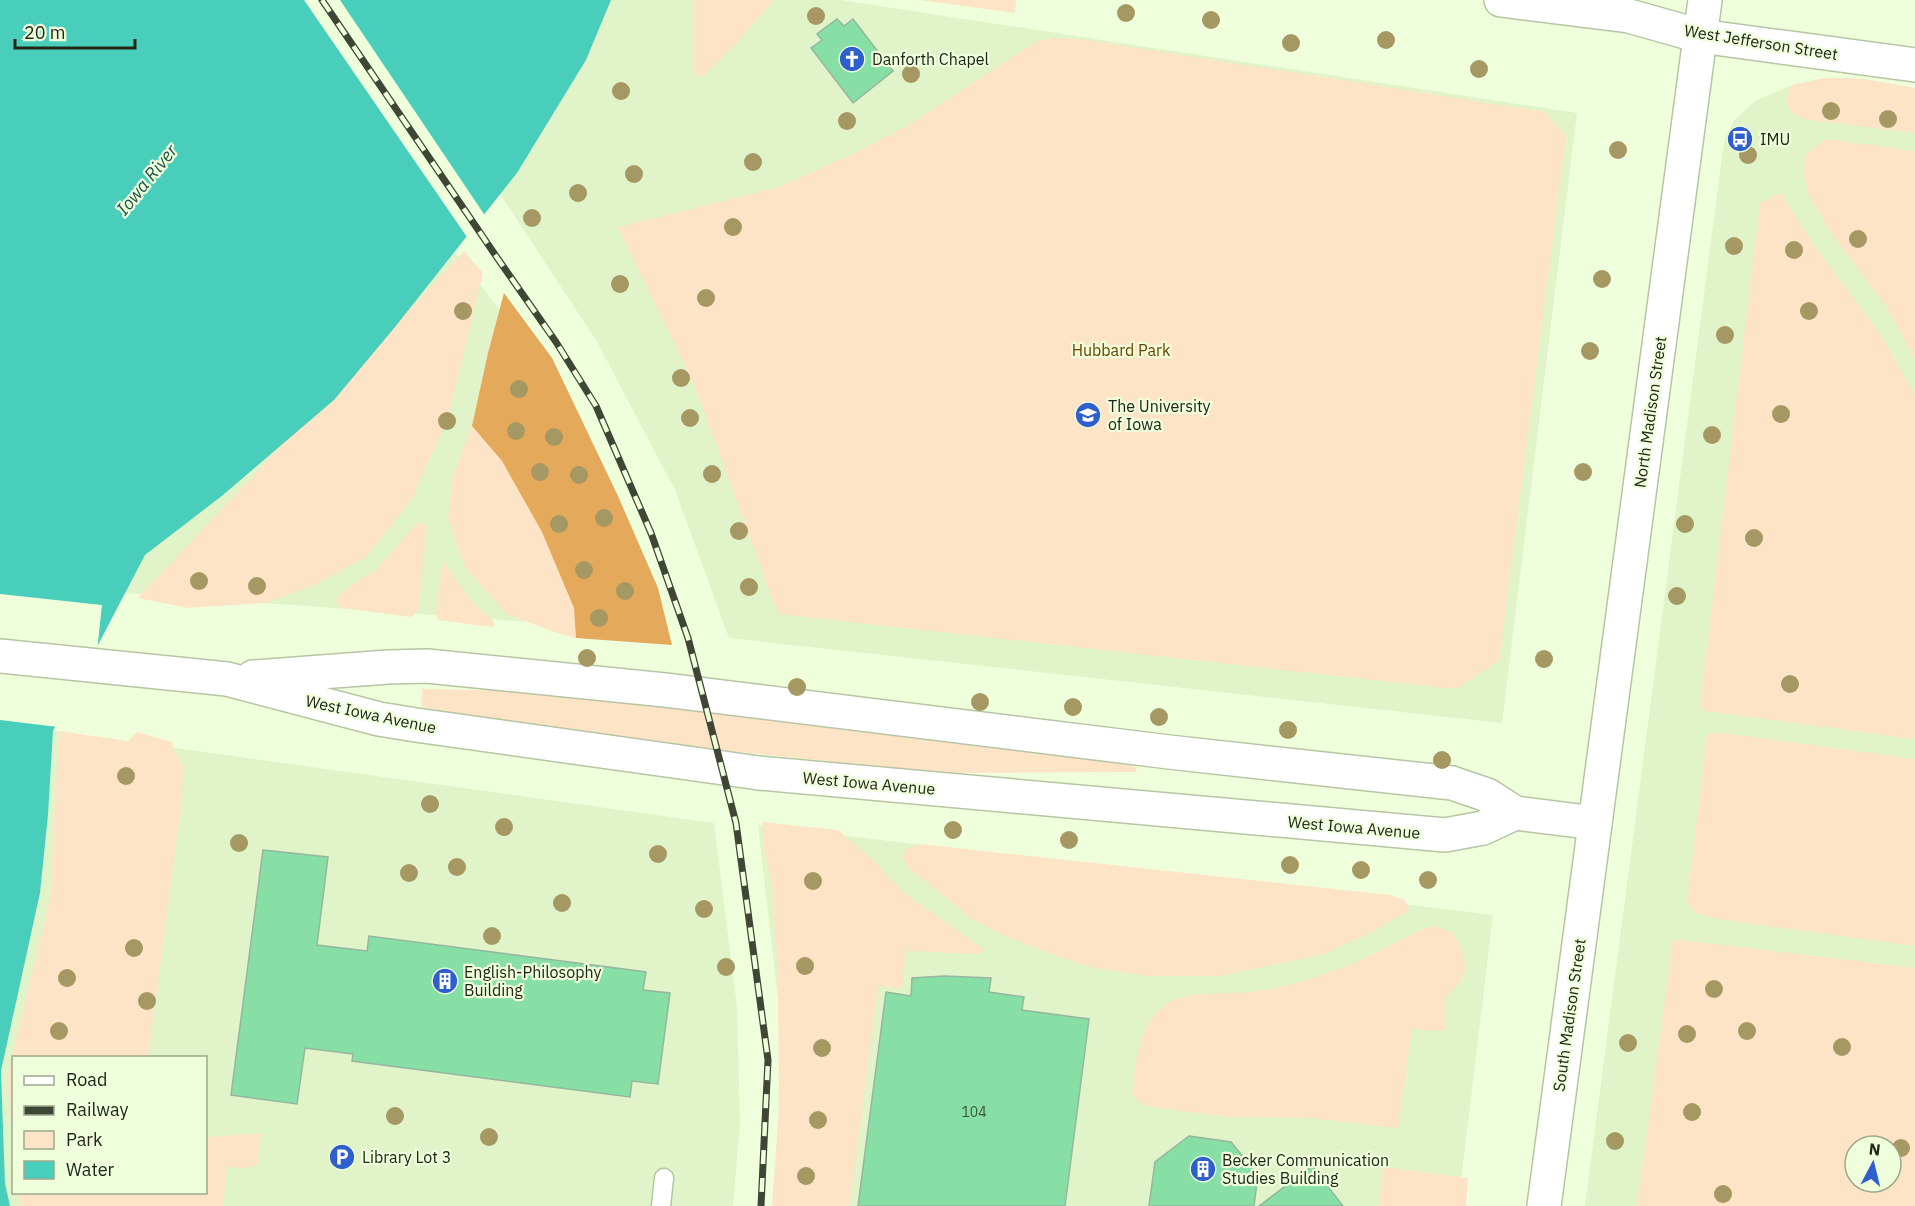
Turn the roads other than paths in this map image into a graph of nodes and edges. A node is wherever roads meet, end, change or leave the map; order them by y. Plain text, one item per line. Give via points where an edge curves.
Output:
1 (1502, 0) edge
2 (1705, 0) edge
3 (1700, 36) junction
4 (1915, 65) edge
5 (0, 656) edge
6 (227, 680) junction
7 (1515, 813) junction
8 (1595, 823) junction
9 (664, 1178) dead end
10 (661, 1206) edge
11 (1544, 1206) edge

1 - 3 street, West Jefferson Street via 1629,16
2 - 3 street, North Madison Street
3 - 4 street, West Jefferson Street
3 - 8 street, North Madison Street
5 - 6 street, West Iowa Avenue
6 - 7 street, West Iowa Avenue via 427,666 665,690 1452,783 1487,795
6 - 7 street, West Iowa Avenue via 416,726 759,773 1445,835 1483,828
7 - 8 street, West Iowa Avenue
8 - 11 street, South Madison Street
9 - 10 lane

